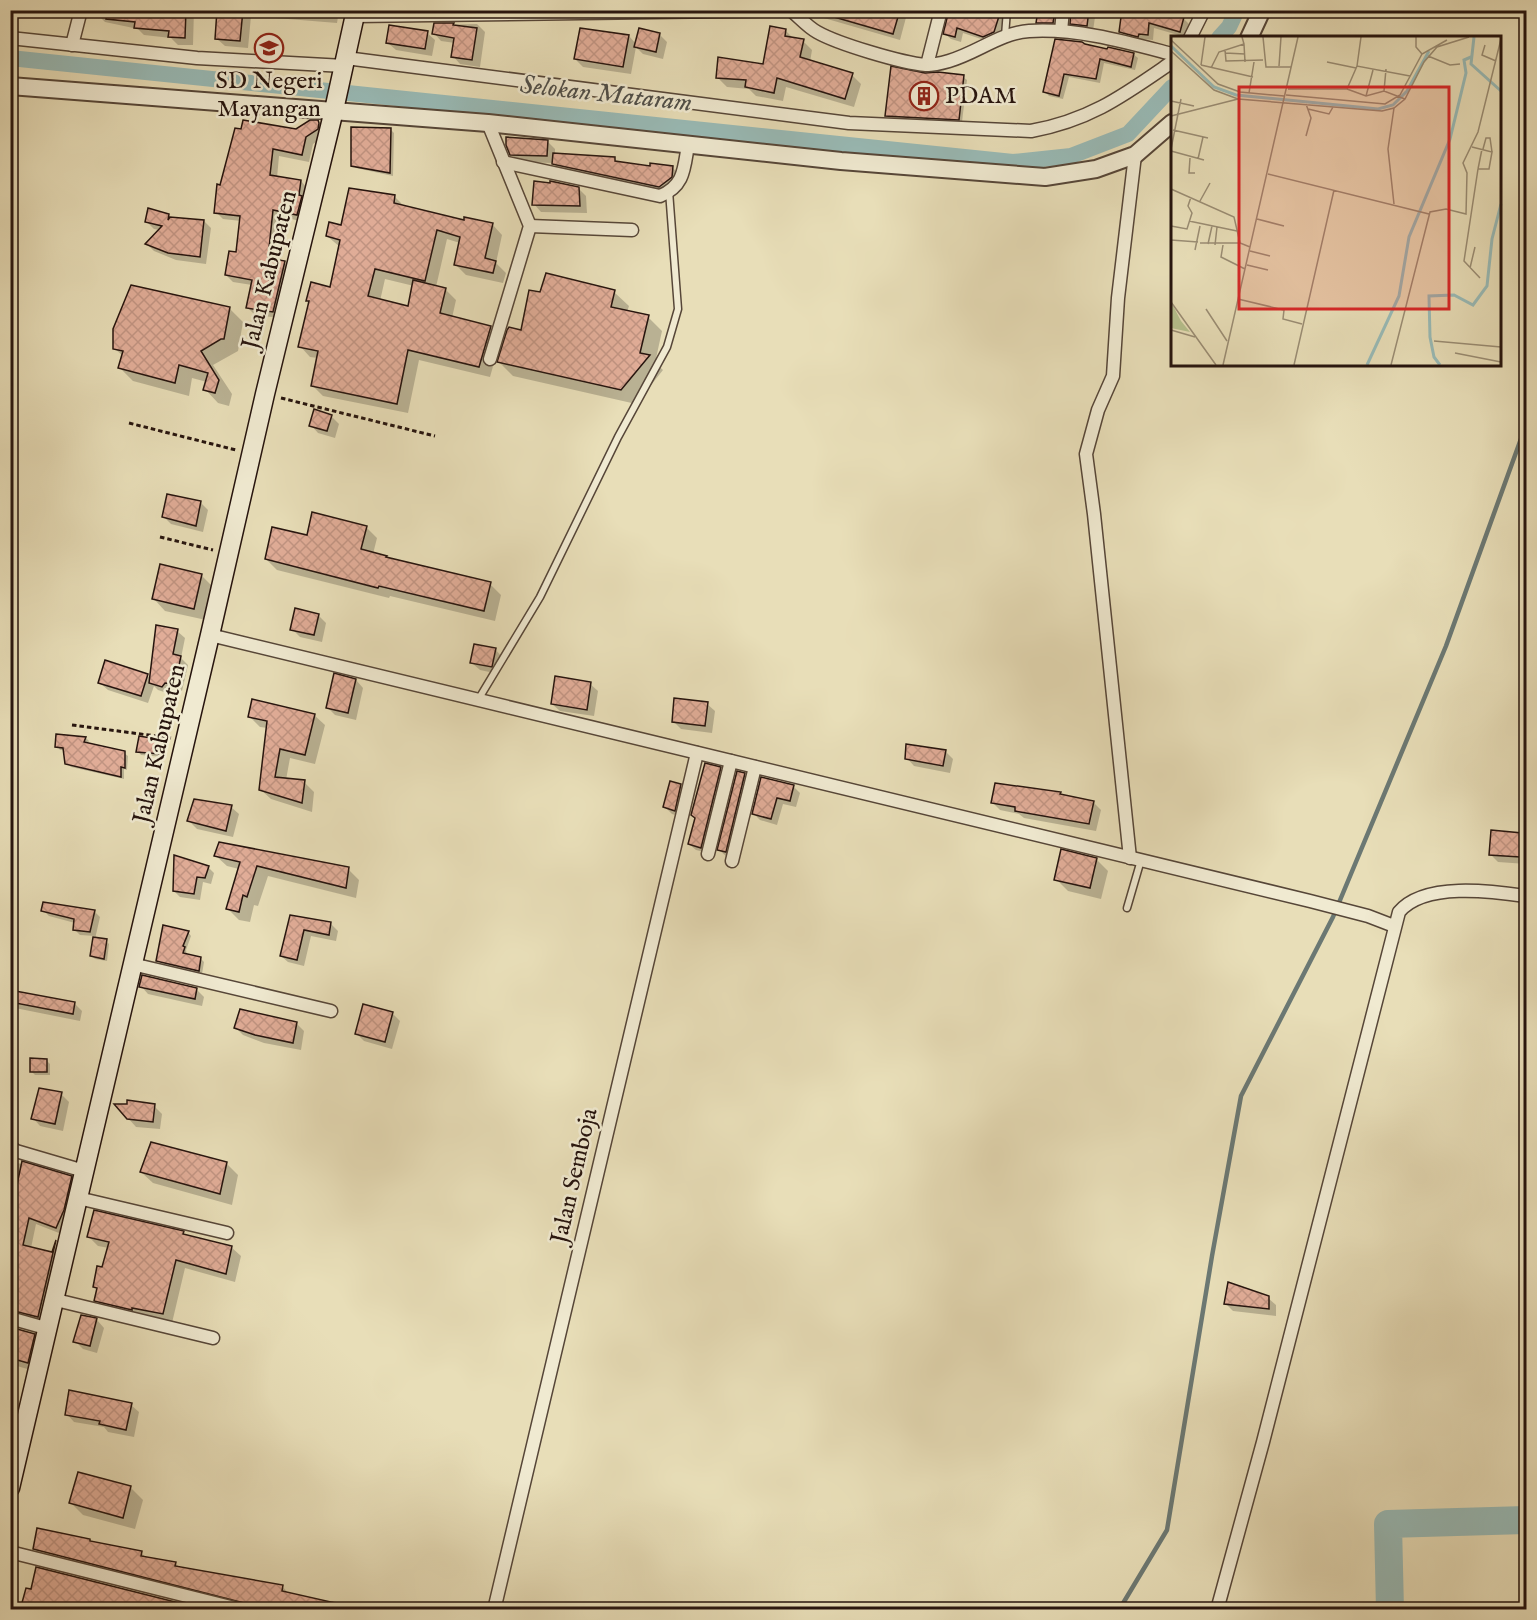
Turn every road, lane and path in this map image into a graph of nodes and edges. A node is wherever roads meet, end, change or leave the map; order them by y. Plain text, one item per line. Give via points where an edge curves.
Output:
1 (81, 10) edge
2 (941, 10) edge
3 (1007, 10) edge
4 (1063, 10) edge
5 (1204, 10) edge
6 (1263, 10) edge
7 (793, 11) edge
8 (355, 13) edge
9 (1061, 31) junction
10 (1005, 36) junction
11 (1191, 36) edge
12 (1250, 36) edge
13 (10, 38) edge
14 (72, 45) junction
15 (1171, 53) edge
16 (1171, 63) edge
17 (344, 64) junction
18 (927, 65) junction
19 (10, 86) edge
20 (335, 107) junction
21 (488, 123) junction
22 (1171, 125) edge
23 (688, 145) junction
24 (1136, 155) junction
25 (503, 162) junction
26 (669, 191) junction
27 (530, 226) junction
28 (632, 230) dead end
29 (490, 359) dead end
30 (265, 394) junction
31 (129, 423) dead end
32 (435, 436) dead end
33 (252, 454) junction
34 (160, 537) dead end
35 (229, 553) junction
36 (210, 635) junction
37 (477, 700) junction
38 (72, 725) dead end
39 (185, 741) junction
40 (697, 753) junction
41 (731, 761) junction
42 (755, 767) junction
43 (708, 854) dead end
44 (1136, 859) junction
45 (732, 861) dead end
46 (1527, 896) edge
47 (1128, 909) dead end
48 (1394, 926) junction
49 (132, 964) junction
50 (331, 1011) dead end
51 (10, 1146) edge
52 (84, 1172) junction
53 (78, 1198) junction
54 (227, 1233) dead end
55 (56, 1300) junction
56 (10, 1318) edge
57 (49, 1329) junction
58 (213, 1338) dead end
59 (10, 1488) edge
60 (10, 1552) edge
61 (243, 1610) edge
62 (494, 1610) edge
63 (1218, 1610) edge

1 - 14 street
2 - 18 street
3 - 10 lane
4 - 9 street
5 - 11 street
6 - 12 street
7 - 8 street
7 - 18 street via 818,33 882,55
8 - 17 main road, Jalan Kabupaten
9 - 10 street
9 - 15 street
10 - 18 street via 949,61
13 - 14 street
14 - 17 street via 197,58
16 - 17 street via 1109,105 1054,127 1031,131 849,123
17 - 20 main road, Jalan Kabupaten
19 - 20 street
20 - 21 street
20 - 30 main road, Jalan Kabupaten
21 - 23 street
21 - 25 street
22 - 24 street
23 - 24 street via 1044,177 1096,169
23 - 26 street via 681,179
24 - 44 street via 1118,298 1113,376 1098,410 1086,454
25 - 26 street via 660,196
25 - 27 street
26 - 37 lane via 678,309 667,347 540,597
27 - 28 street
27 - 29 street
30 - 32 path
30 - 33 main road, Jalan Kabupaten
31 - 33 path
33 - 35 main road, Jalan Kabupaten
34 - 35 path
35 - 36 main road, Jalan Kabupaten
36 - 37 street
36 - 39 main road, Jalan Kabupaten
37 - 40 street
38 - 39 path
39 - 49 main road, Jalan Kabupaten
40 - 41 street
40 - 62 street, Jalan Semboja
41 - 42 street
41 - 43 street
42 - 44 street
42 - 45 street
44 - 47 lane
44 - 48 street via 1368,916
46 - 48 street via 1467,891 1429,895 1404,905
48 - 63 street
49 - 50 street
49 - 52 main road, Jalan Kabupaten
51 - 52 street
52 - 53 main road, Jalan Kabupaten
53 - 54 street
53 - 55 main road, Jalan Kabupaten
55 - 57 main road, Jalan Kabupaten
55 - 58 street
56 - 57 street
57 - 59 main road, Jalan Kabupaten
60 - 61 street

